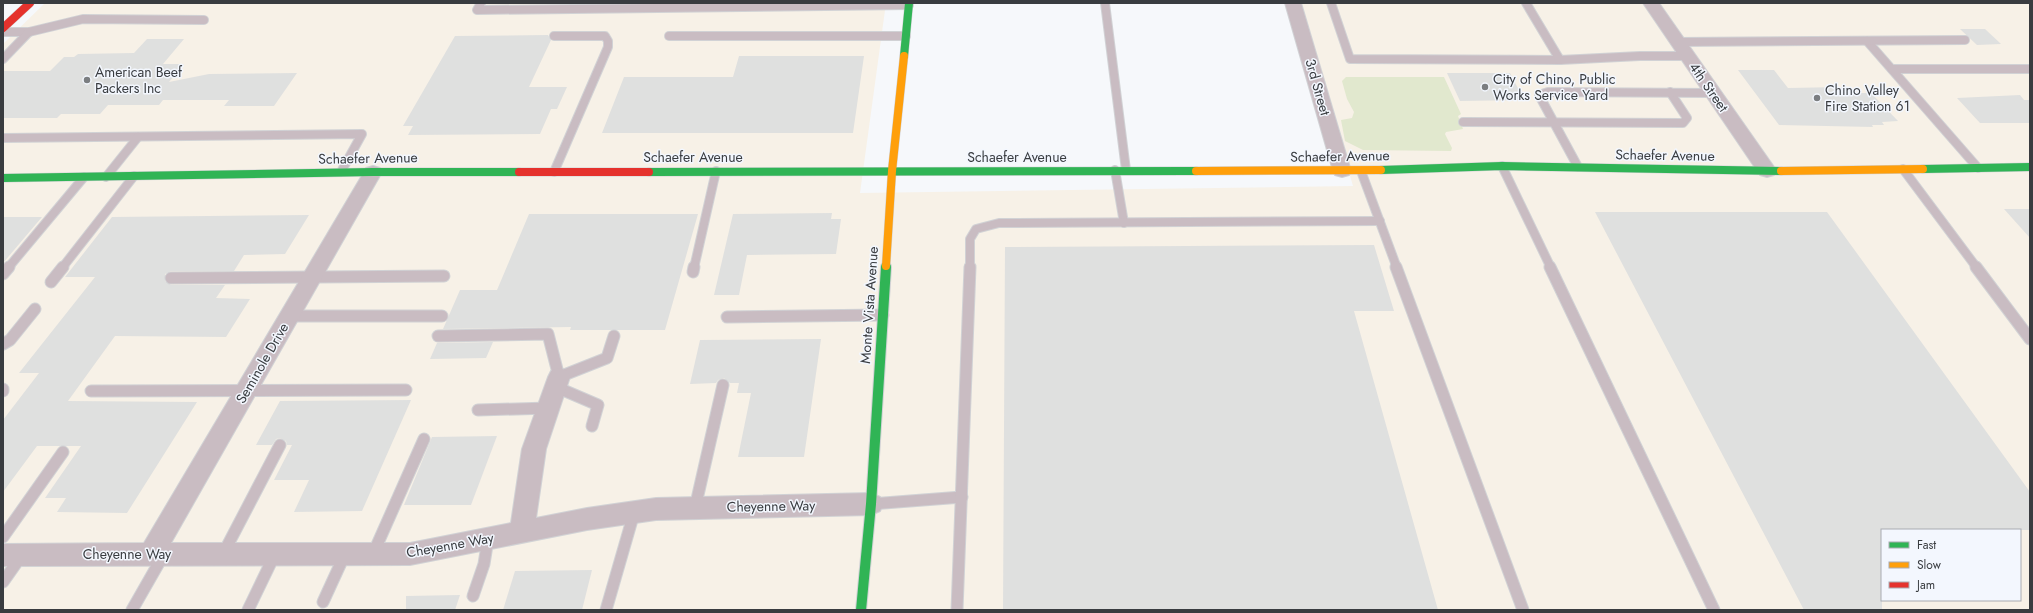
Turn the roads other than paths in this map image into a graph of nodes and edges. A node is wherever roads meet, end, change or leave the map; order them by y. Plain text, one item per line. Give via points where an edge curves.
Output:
1 (30, 3) edge
2 (481, 3) edge
3 (1105, 3) edge
4 (1293, 3) edge
5 (1331, 3) edge
6 (1526, 3) edge
7 (1651, 3) edge
8 (909, 4) edge
9 (204, 20) dead end
10 (3, 28) edge
11 (3, 32) edge
12 (29, 32) junction
13 (554, 36) dead end
14 (669, 36) dead end
15 (906, 36) junction
16 (1965, 40) dead end
17 (1867, 41) junction
18 (1678, 42) junction
19 (1688, 56) junction
20 (3, 58) edge
21 (1560, 60) junction
22 (1892, 69) junction
23 (2030, 69) edge
24 (1670, 92) junction
25 (1713, 93) junction
26 (1463, 122) dead end
27 (1553, 122) junction
28 (138, 136) junction
29 (3, 138) edge
30 (1502, 166) junction
31 (1578, 167) junction
32 (2030, 167) edge
33 (1978, 168) junction
34 (1903, 169) junction
35 (1116, 170) junction
36 (1126, 170) junction
37 (1361, 170) junction
38 (716, 171) junction
39 (892, 171) junction
40 (1342, 171) junction
41 (1767, 171) junction
42 (341, 172) junction
43 (373, 172) junction
44 (554, 172) junction
45 (134, 176) junction
46 (84, 177) junction
47 (106, 177) junction
48 (3, 178) edge
49 (1380, 221) junction
50 (1124, 223) junction
51 (693, 272) dead end
52 (3, 274) edge
53 (444, 276) dead end
54 (171, 278) dead end
55 (312, 278) junction
56 (51, 282) dead end
57 (35, 309) dead end
58 (883, 315) junction
59 (290, 316) junction
60 (442, 316) dead end
61 (727, 317) dead end
62 (438, 336) dead end
63 (614, 336) dead end
64 (2030, 339) edge
65 (3, 344) edge
66 (723, 386) dead end
67 (247, 389) junction
68 (406, 390) dead end
69 (555, 390) junction
70 (91, 391) dead end
71 (478, 410) dead end
72 (592, 426) dead end
73 (424, 439) dead end
74 (280, 445) dead end
75 (63, 452) dead end
76 (962, 497) junction
77 (871, 504) junction
78 (695, 508) junction
79 (634, 512) junction
80 (522, 532) junction
81 (3, 537) edge
82 (488, 539) junction
83 (158, 554) junction
84 (223, 554) junction
85 (275, 554) junction
86 (345, 554) junction
87 (373, 554) junction
88 (12, 555) edge
89 (3, 582) edge
90 (473, 596) dead end
91 (323, 602) dead end
92 (132, 610) edge
93 (248, 610) edge
94 (606, 610) edge
95 (860, 610) edge
96 (957, 610) edge
97 (1523, 610) edge
98 (1714, 610) edge

1 - 10 street
2 - 8 lane via 477,10
3 - 36 lane
4 - 40 street, 3rd Street
5 - 21 lane via 1350,59
6 - 21 lane
7 - 18 street, 4th Street
8 - 15 street, Monte Vista Avenue
9 - 12 lane via 83,19
11 - 12 lane
12 - 20 lane
13 - 44 lane via 605,36 608,47
14 - 15 lane
15 - 39 street, Monte Vista Avenue
16 - 17 lane
17 - 18 lane
17 - 22 lane
18 - 19 street, 4th Street
19 - 21 lane
19 - 25 street, 4th Street
22 - 23 lane
22 - 33 lane
24 - 25 lane
24 - 27 lane via 1548,92 1539,95
24 - 27 lane via 1687,118 1683,123
25 - 41 street, 4th Street
26 - 27 lane
27 - 31 lane
28 - 29 lane
28 - 42 lane via 362,134
28 - 47 lane
30 - 31 street, Schaefer Avenue
30 - 37 street, Schaefer Avenue
30 - 98 lane
31 - 41 street, Schaefer Avenue
32 - 33 street, Schaefer Avenue
33 - 34 street, Schaefer Avenue
34 - 41 street, Schaefer Avenue
34 - 64 lane
35 - 36 street, Schaefer Avenue
35 - 39 street, Schaefer Avenue
35 - 50 lane
36 - 40 street, Schaefer Avenue
37 - 40 street, Schaefer Avenue
37 - 49 lane
38 - 39 street, Schaefer Avenue
38 - 44 street, Schaefer Avenue
38 - 51 lane
39 - 58 street, Monte Vista Avenue
42 - 43 street, Schaefer Avenue
42 - 45 street, Schaefer Avenue
43 - 44 street, Schaefer Avenue
43 - 55 street, Seminole Drive
45 - 47 street, Schaefer Avenue
45 - 56 lane
46 - 47 street, Schaefer Avenue
46 - 48 street, Schaefer Avenue
46 - 52 lane
49 - 50 lane
49 - 97 lane
50 - 76 lane via 999,223 976,229 970,239
53 - 55 lane
54 - 55 lane
55 - 59 street, Seminole Drive
57 - 65 lane via 10,340
58 - 61 lane
58 - 77 street, Monte Vista Avenue
59 - 60 lane
59 - 67 street, Seminole Drive
62 - 69 lane via 548,334
63 - 69 lane via 607,358
66 - 78 lane
67 - 68 lane
67 - 70 lane
67 - 83 street, Seminole Drive
69 - 71 lane
69 - 72 lane via 598,406
69 - 80 street via 534,449
73 - 87 lane
74 - 84 lane
75 - 81 lane
76 - 77 lane
76 - 96 lane
77 - 78 street, Cheyenne Way
77 - 95 street, Monte Vista Avenue
78 - 79 street, Cheyenne Way
79 - 80 street, Cheyenne Way
79 - 94 lane
80 - 82 street, Cheyenne Way
82 - 87 street, Cheyenne Way via 410,554
82 - 90 lane via 484,564
83 - 84 street, Cheyenne Way
83 - 88 street, Cheyenne Way
83 - 92 lane
84 - 85 street, Cheyenne Way
85 - 86 street, Cheyenne Way
85 - 93 lane
86 - 87 street, Cheyenne Way
86 - 91 lane
88 - 89 lane

